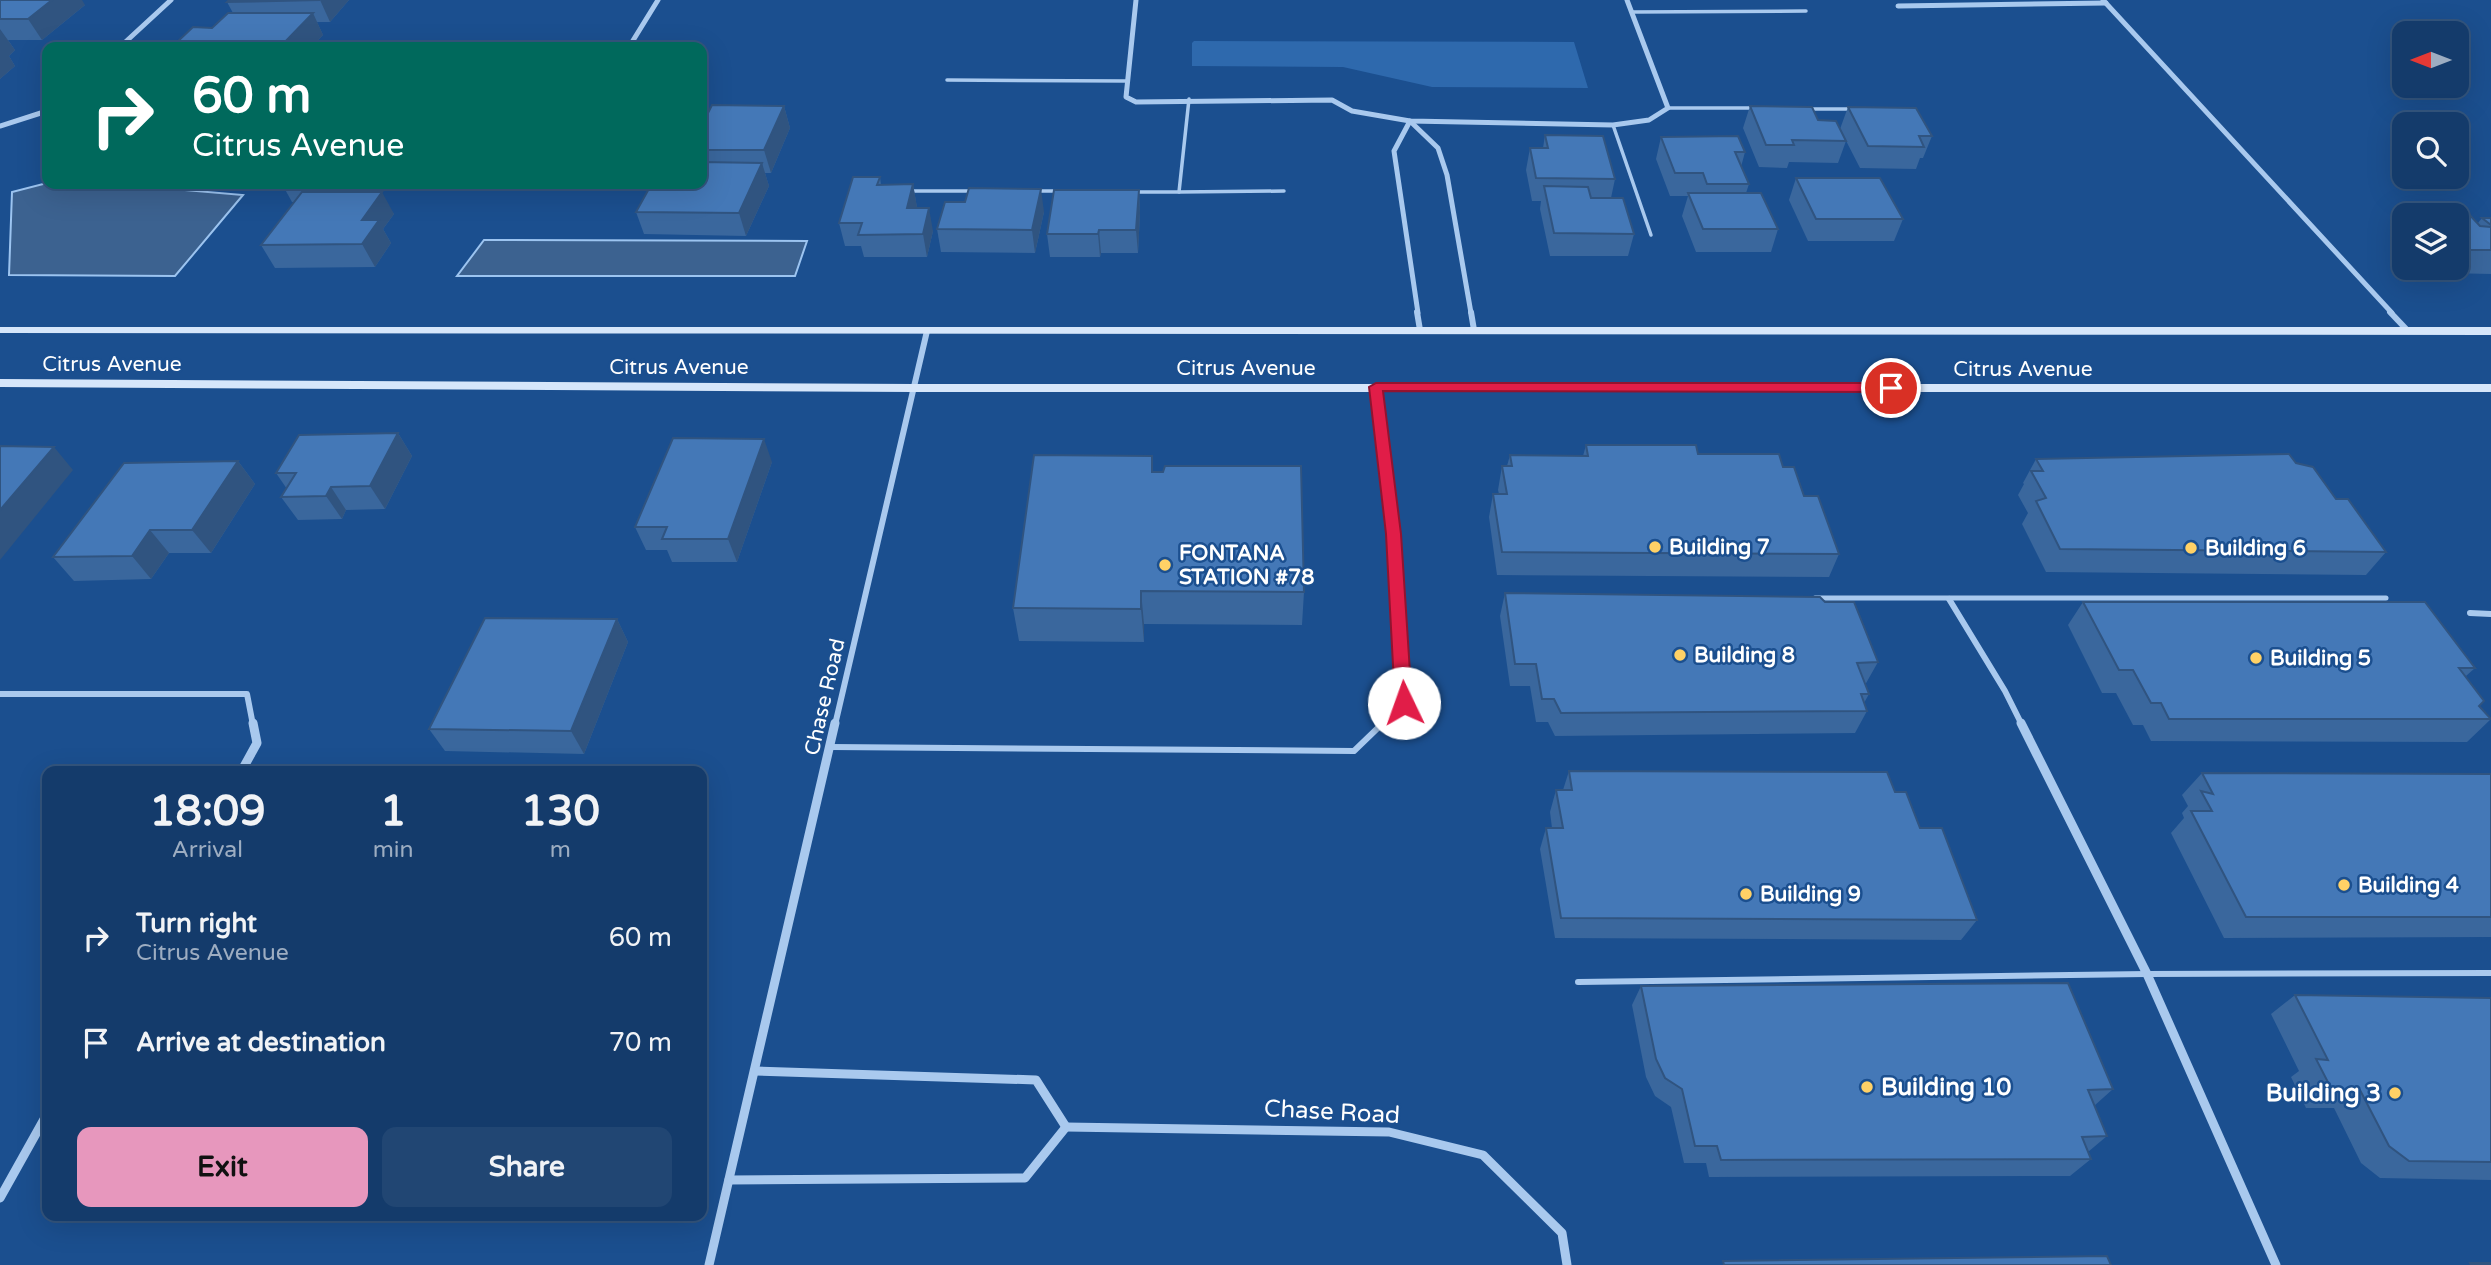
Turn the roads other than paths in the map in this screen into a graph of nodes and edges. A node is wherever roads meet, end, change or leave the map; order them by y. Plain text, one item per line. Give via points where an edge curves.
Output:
1 (171, 0) edge
2 (658, 0) edge
3 (1136, 0) edge
4 (1627, 0) edge
5 (2104, 1) edge
6 (1898, 6) dead end
7 (1806, 11) dead end
8 (1632, 12) junction
9 (125, 42) edge
10 (632, 42) edge
11 (947, 80) dead end
12 (1127, 81) junction
13 (1189, 99) junction
14 (1668, 108) junction
15 (1769, 108) edge
16 (1807, 109) edge
17 (1859, 109) edge
18 (42, 113) edge
19 (1410, 121) junction
20 (1613, 125) junction
21 (0, 126) edge
22 (904, 191) edge
23 (987, 191) edge
24 (1028, 191) edge
25 (1069, 191) edge
26 (1124, 191) edge
27 (1284, 191) dead end
28 (1179, 192) junction
29 (1651, 235) dead end
30 (0, 330) edge
31 (1420, 330) junction
32 (1474, 330) junction
33 (927, 331) junction
34 (2408, 331) junction
35 (2491, 331) edge
36 (0, 383) edge
37 (1376, 387) junction
38 (914, 388) junction
39 (2491, 388) edge
40 (1811, 598) edge
41 (2386, 598) dead end
42 (1949, 599) junction
43 (2470, 613) dead end
44 (2491, 614) edge
45 (0, 694) edge
46 (831, 747) junction
47 (244, 766) edge
48 (2491, 973) edge
49 (2147, 974) junction
50 (1578, 982) dead end
51 (755, 1071) junction
52 (42, 1123) edge
53 (1066, 1127) junction
54 (729, 1180) junction
55 (0, 1198) edge
56 (709, 1265) edge
57 (1567, 1265) edge
58 (2276, 1265) edge

1 - 9 street
2 - 10 street
3 - 12 street
4 - 8 street
5 - 6 street
5 - 34 street
7 - 8 lane
8 - 14 street
11 - 12 lane
12 - 13 street via 1126,97 1136,102
13 - 19 street via 1332,100 1352,111
13 - 28 lane
14 - 15 lane
14 - 20 street via 1649,120
16 - 17 lane
18 - 21 street
19 - 20 street
19 - 31 street via 1394,151
19 - 32 street via 1438,148 1447,175
20 - 29 lane
22 - 23 lane
24 - 25 lane
26 - 28 lane
27 - 28 lane
30 - 33 main road, Citrus Avenue
31 - 32 main road, Citrus Avenue
31 - 33 main road, Citrus Avenue
32 - 34 main road, Citrus Avenue
33 - 38 street, Chase Road
34 - 35 main road, Citrus Avenue
36 - 38 main road, Citrus Avenue
37 - 38 main road, Citrus Avenue
37 - 39 main road, Citrus Avenue
37 - 46 lane via 1393,534 1404,703 1354,751
38 - 46 street, Chase Road
40 - 42 lane
41 - 42 lane
42 - 49 street via 2005,691
43 - 44 street
45 - 47 street via 247,694 257,743
46 - 51 street, Chase Road
48 - 49 lane
49 - 50 lane
49 - 58 street
51 - 53 street via 1036,1080
51 - 54 street, Chase Road
52 - 55 street
53 - 54 street via 1025,1178
53 - 57 street, Chase Road via 1389,1132 1483,1155 1562,1233
54 - 56 street, Chase Road

